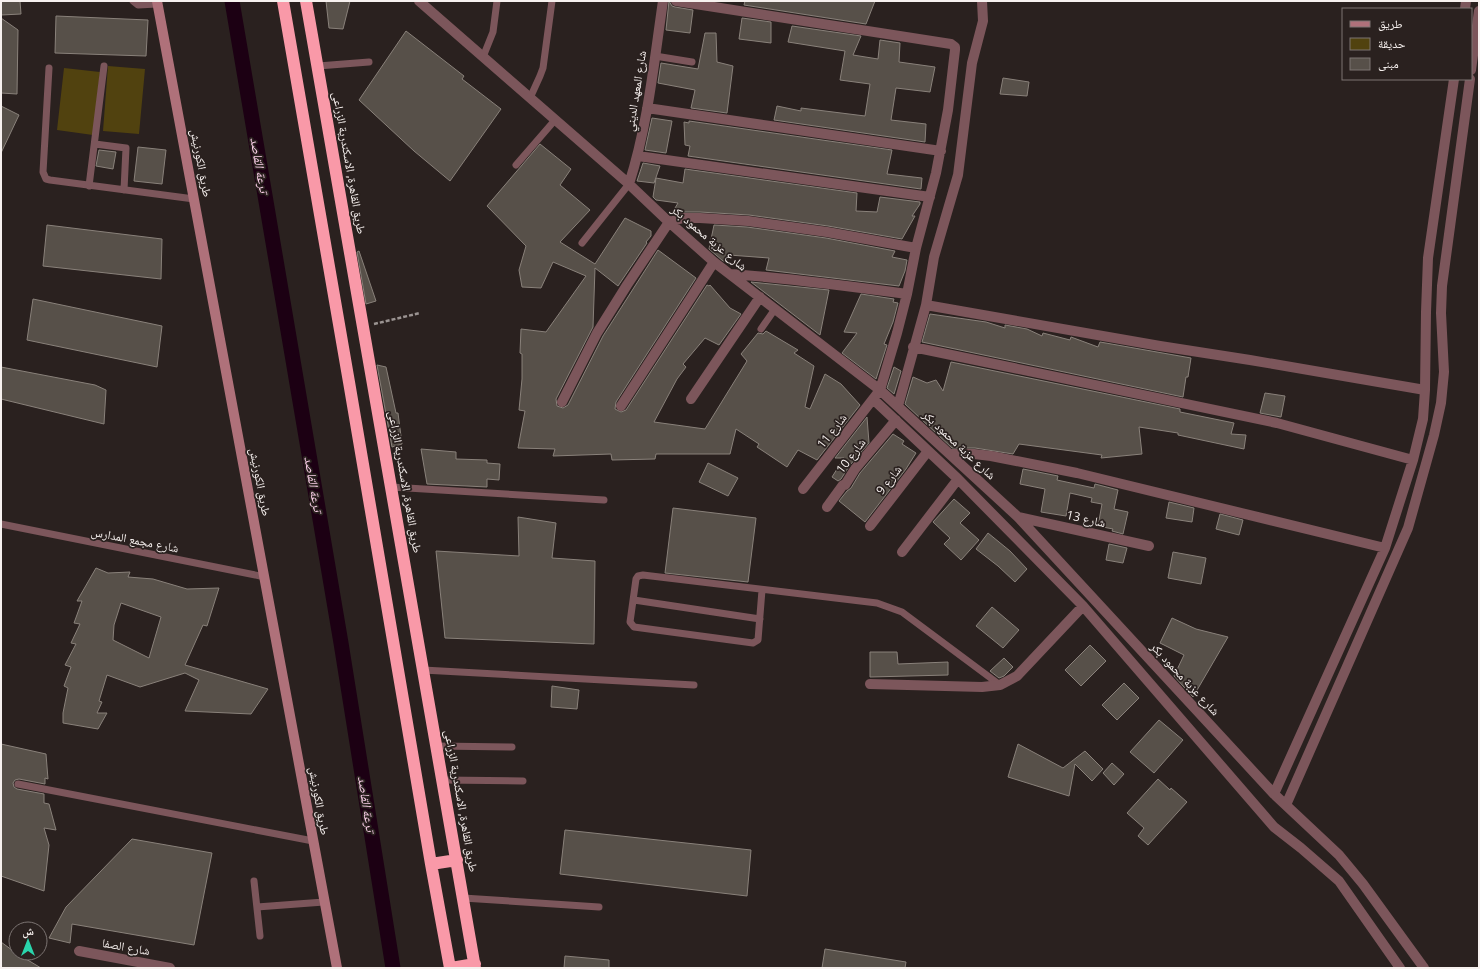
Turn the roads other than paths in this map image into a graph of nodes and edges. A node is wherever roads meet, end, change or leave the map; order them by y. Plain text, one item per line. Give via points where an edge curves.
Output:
1 (134, 1) edge
2 (282, 1) edge
3 (306, 1) edge
4 (419, 1) edge
5 (497, 1) edge
6 (552, 1) edge
7 (663, 1) edge
8 (676, 1) edge
9 (982, 1) edge
10 (157, 2) edge
11 (1479, 11) edge
12 (655, 56) junction
13 (483, 57) junction
14 (369, 62) dead end
15 (692, 62) dead end
16 (1472, 63) edge
17 (104, 66) dead end
18 (318, 66) junction
19 (49, 68) dead end
20 (1454, 80) edge
21 (1470, 80) edge
22 (530, 98) junction
23 (647, 108) junction
24 (555, 120) junction
25 (95, 144) junction
26 (941, 151) junction
27 (638, 156) junction
28 (516, 165) dead end
29 (629, 184) junction
30 (89, 186) junction
31 (124, 190) junction
32 (930, 197) junction
33 (194, 199) junction
34 (669, 222) junction
35 (582, 242) dead end
36 (916, 248) junction
37 (714, 262) junction
38 (730, 274) junction
39 (907, 294) junction
40 (760, 297) junction
41 (926, 306) junction
42 (775, 309) junction
43 (761, 328) dead end
44 (913, 347) junction
45 (880, 390) junction
46 (1425, 390) junction
47 (691, 399) dead end
48 (873, 399) junction
49 (562, 402) dead end
50 (620, 406) dead end
51 (898, 406) junction
52 (896, 420) junction
53 (928, 451) junction
54 (950, 454) junction
55 (1413, 460) junction
56 (958, 479) junction
57 (391, 487) junction
58 (804, 488) dead end
59 (604, 500) dead end
60 (827, 507) dead end
61 (1018, 517) junction
62 (1, 524) edge
63 (870, 526) dead end
64 (1149, 546) dead end
65 (1385, 548) junction
66 (902, 552) dead end
67 (265, 577) junction
68 (762, 590) junction
69 (634, 600) junction
70 (1083, 606) junction
71 (760, 618) junction
72 (423, 670) junction
73 (870, 684) dead end
74 (694, 685) dead end
75 (1000, 685) junction
76 (437, 746) junction
77 (512, 747) dead end
78 (443, 780) junction
79 (523, 781) dead end
80 (18, 784) dead end
81 (1274, 794) junction
82 (1286, 805) junction
83 (313, 842) junction
84 (457, 860) junction
85 (431, 864) junction
86 (254, 881) dead end
87 (463, 898) junction
88 (324, 902) junction
89 (257, 906) junction
90 (599, 907) dead end
91 (260, 936) dead end
92 (79, 952) dead end
93 (475, 966) edge
94 (170, 968) edge
95 (337, 968) edge
96 (450, 968) edge
97 (1400, 968) edge
98 (1424, 968) edge

1 - 10 lane via 138,5
2 - 85 highway
3 - 18 highway, طريق القاهرة, الاسكندرية الزراعى
4 - 13 street, شارع عزبة محمود بكر
5 - 13 lane via 493,32
6 - 22 lane via 543,68
7 - 12 street, شارع المعهد الديني
8 - 26 street via 951,44 955,50
9 - 41 street via 983,21 972,63 958,174 934,257
10 - 33 street, طريق الكورنيش
11 - 16 street
12 - 15 lane
12 - 23 street, شارع المعهد الديني
13 - 22 street, شارع عزبة محمود بكر
14 - 18 lane
17 - 25 lane
18 - 57 highway, طريق القاهرة, الاسكندرية الزراعى
19 - 30 lane via 43,172 46,179
20 - 46 street via 1428,258
21 - 82 street via 1442,286 1444,372 1434,435 1408,528
22 - 24 street, شارع عزبة محمود بكر
23 - 26 street
23 - 27 street, شارع المعهد الديني
24 - 28 lane
24 - 29 street, شارع عزبة محمود بكر
25 - 30 lane
25 - 31 lane via 126,148
26 - 32 street
27 - 29 street, شارع المعهد الديني
27 - 32 street
29 - 34 street, شارع عزبة محمود بكر
29 - 35 lane
30 - 31 lane
31 - 33 lane
32 - 36 street
33 - 67 street, طريق الكورنيش
34 - 36 street via 683,218 748,221
34 - 37 street, شارع عزبة محمود بكر
34 - 49 street via 597,333
36 - 39 street
37 - 38 street, شارع عزبة محمود بكر
37 - 50 street
38 - 39 street
38 - 40 street, شارع عزبة محمود بكر
39 - 45 street
40 - 42 street, شارع عزبة محمود بكر
40 - 47 street
41 - 44 street
41 - 46 street
42 - 43 lane
42 - 45 street, شارع عزبة محمود بكر
44 - 51 street
44 - 55 street via 1277,423
45 - 48 street, شارع 11
45 - 51 street, شارع عزبة محمود بكر
46 - 55 street via 1423,419
48 - 52 street, شارع عزبة محمود بكر
48 - 58 street, شارع 11
51 - 54 street, شارع عزبة محمود بكر
52 - 53 street, شارع عزبة محمود بكر
52 - 60 street, شارع 10
53 - 56 street, شارع عزبة محمود بكر
53 - 63 street, شارع 9
54 - 61 street, شارع عزبة محمود بكر
54 - 65 street via 991,456 1077,473
55 - 65 street
56 - 66 street
56 - 70 street, شارع عزبة محمود بكر
57 - 59 lane
57 - 72 highway, طريق القاهرة, الاسكندرية الزراعى
61 - 64 street, شارع 13
61 - 81 street, شارع عزبة محمود بكر
62 - 67 lane, شارع مجمع المدارس
65 - 81 street
67 - 83 street, طريق الكورنيش
68 - 69 lane via 643,574 636,579
68 - 71 lane
68 - 75 lane via 888,606 902,612
69 - 71 lane
69 - 71 lane via 630,622 634,627 753,643 758,640
70 - 75 street via 1017,676
70 - 97 street, شارع عزبة محمود بكر via 1274,827 1339,881
72 - 74 lane
72 - 76 highway, طريق القاهرة, الاسكندرية الزراعى
73 - 75 street via 982,687
76 - 77 lane
76 - 78 highway, طريق القاهرة, الاسكندرية الزراعى
78 - 79 lane
78 - 84 highway, طريق القاهرة, الاسكندرية الزراعى
80 - 83 lane
81 - 82 street, شارع عزبة محمود بكر
82 - 98 street, شارع عزبة محمود بكر via 1339,855 1364,884
83 - 88 street, طريق الكورنيش
84 - 85 highway
84 - 87 highway, طريق القاهرة, الاسكندرية الزراعى
85 - 96 highway
86 - 89 lane
87 - 90 lane
87 - 93 highway, طريق القاهرة, الاسكندرية الزراعى
88 - 89 lane
88 - 95 street, طريق الكورنيش
89 - 91 lane
92 - 94 street, شارع الصفا
93 - 96 highway

